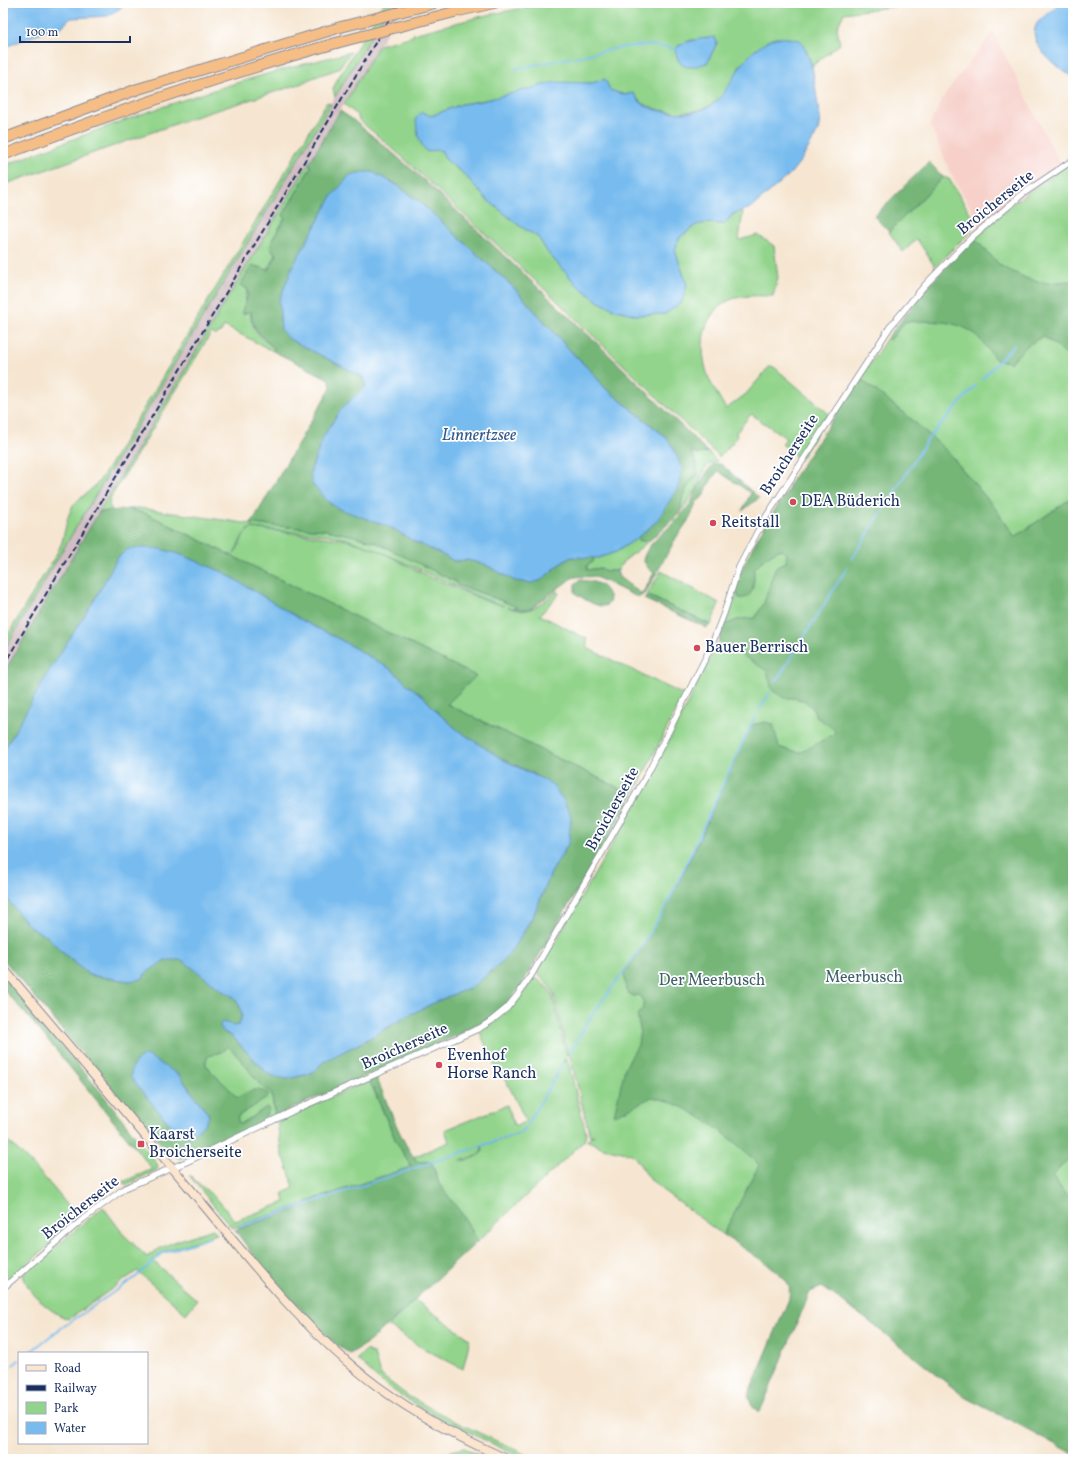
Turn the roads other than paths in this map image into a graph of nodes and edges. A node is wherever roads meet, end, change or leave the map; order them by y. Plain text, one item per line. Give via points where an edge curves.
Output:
1 (435, 3) edge
2 (494, 3) edge
3 (3, 139) edge
4 (3, 155) edge
5 (1073, 160) edge
6 (3, 968) edge
7 (172, 1168) junction
8 (3, 1288) edge
9 (507, 1459) edge

1 - 3 highway, bridge via 341,27 138,89
2 - 4 highway, bridge via 336,43 204,83
5 - 7 street, Broicherseite via 1024,193 972,237 925,285 874,351 762,523 739,567 710,649 644,780 532,974 512,1003 480,1028
6 - 7 main road
7 - 8 street, Broicherseite via 125,1188 101,1205
7 - 9 main road via 279,1294 346,1360 377,1386 419,1414

